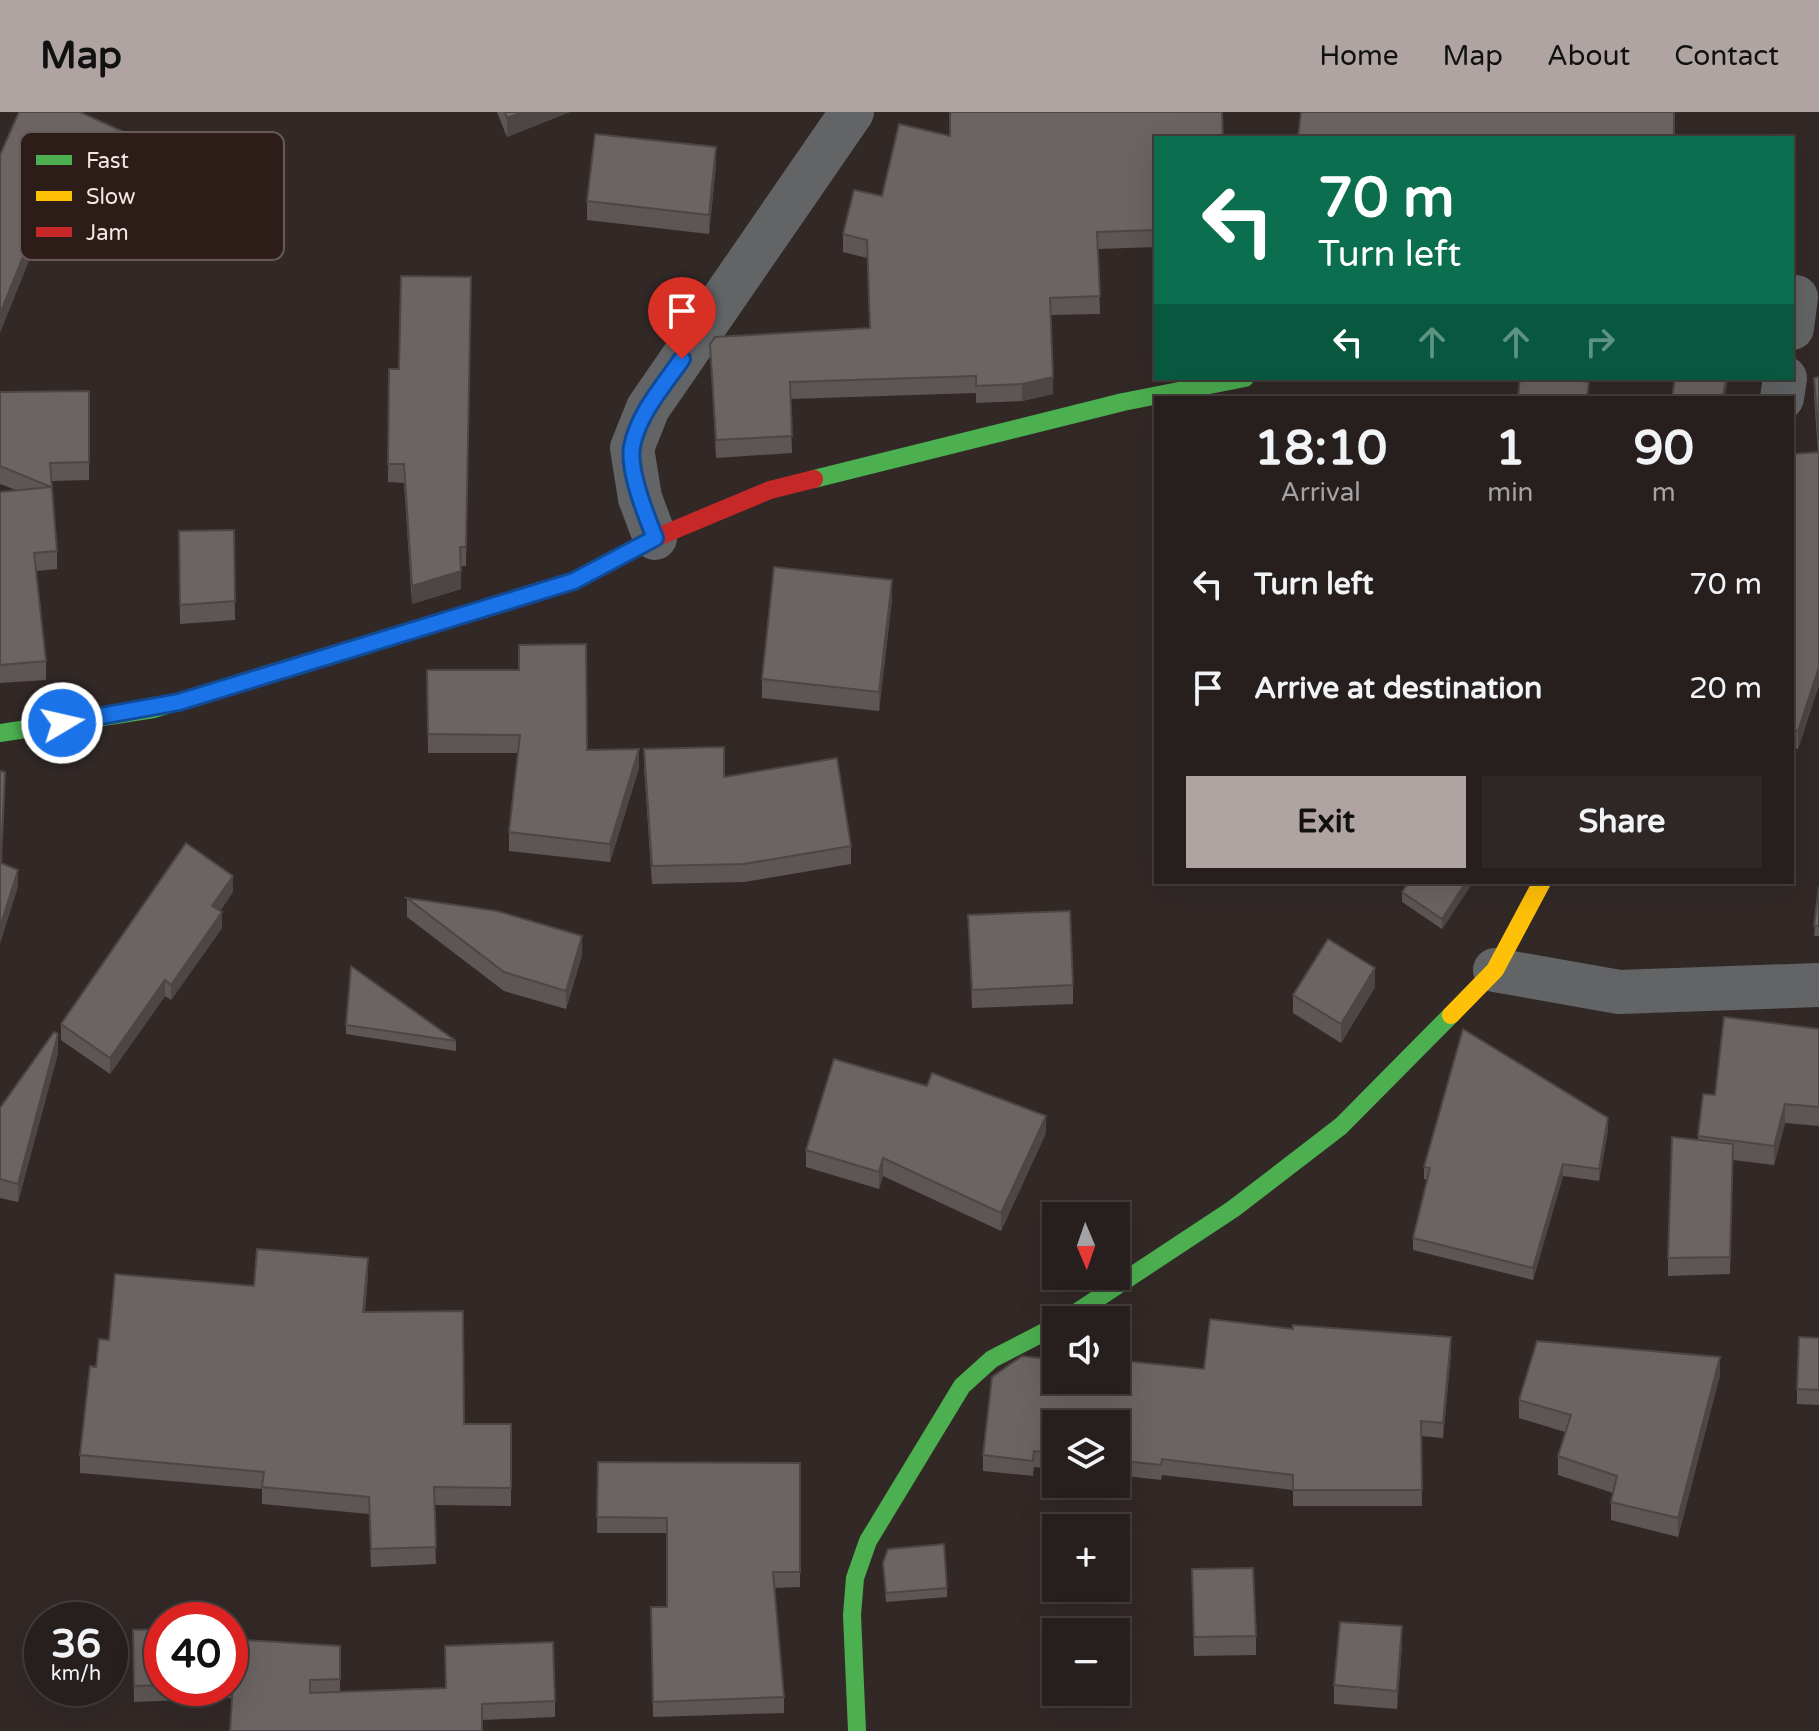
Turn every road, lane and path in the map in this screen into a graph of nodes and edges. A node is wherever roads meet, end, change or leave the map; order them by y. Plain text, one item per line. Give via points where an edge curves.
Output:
1 (852, 112) edge
2 (1235, 380) edge
3 (655, 538) junction
4 (0, 733) edge
5 (1541, 884) edge
6 (1495, 970) junction
7 (1819, 985) edge
8 (1086, 1306) edge
9 (1042, 1333) edge
10 (857, 1731) edge

1 - 3 street via 648,408 632,448 640,498
2 - 3 street via 815,477
3 - 4 street via 574,581 228,688 154,709
5 - 6 street
6 - 7 street via 1619,992
6 - 8 street via 1341,1126 1233,1209
9 - 10 street via 992,1359 962,1386 868,1541 855,1578 852,1615

